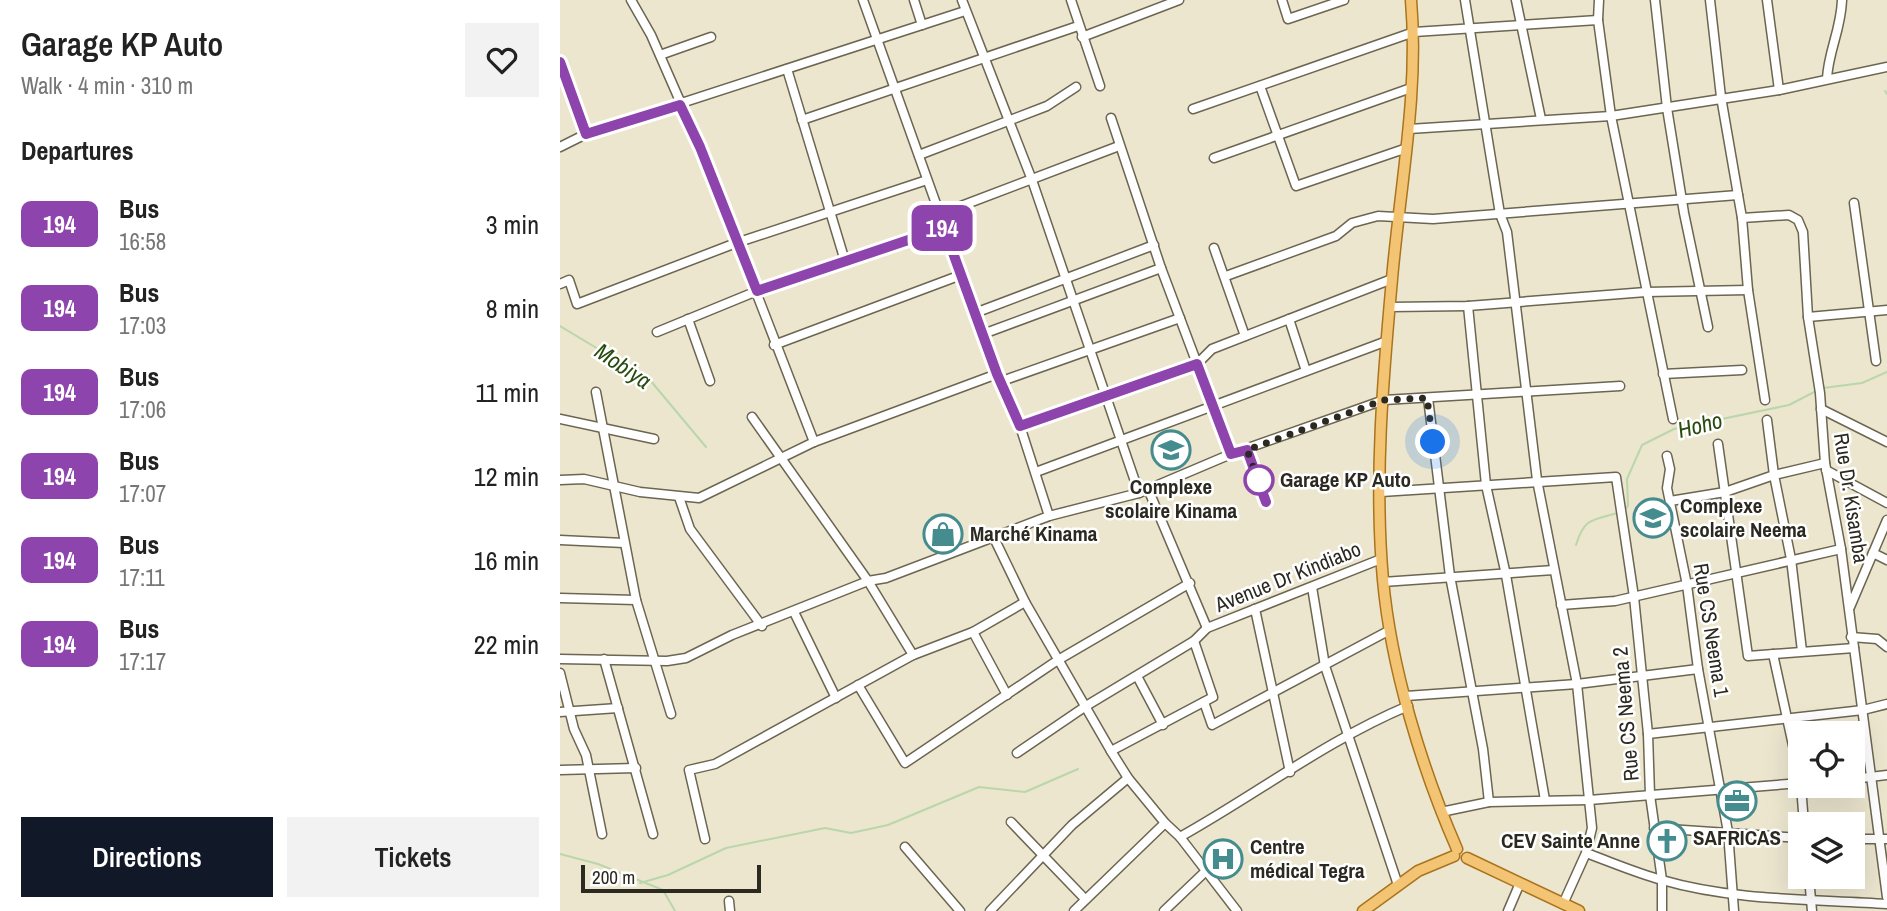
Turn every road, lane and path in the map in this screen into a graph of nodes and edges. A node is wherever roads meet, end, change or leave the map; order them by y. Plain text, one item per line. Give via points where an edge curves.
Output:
1 (631, 0) edge
2 (863, 0) edge
3 (914, 0) edge
4 (962, 0) edge
5 (1071, 0) edge
6 (1179, 0) edge
7 (1282, 0) edge
8 (1344, 0) edge
9 (1411, 0) edge
10 (1465, 0) edge
11 (1516, 0) edge
12 (1599, 0) edge
13 (1655, 0) edge
14 (1710, 0) edge
15 (1767, 0) edge
16 (1842, 0) edge
17 (965, 11) junction
18 (1598, 20) junction
19 (922, 25) junction
20 (1078, 26) junction
21 (1521, 26) junction
22 (1470, 29) junction
23 (1414, 32) junction
24 (711, 37) dead end
25 (1082, 37) junction
26 (877, 38) junction
27 (660, 55) junction
28 (984, 60) junction
29 (560, 62) edge
30 (1887, 67) edge
31 (787, 69) junction
32 (1827, 79) junction
33 (1100, 86) dead end
34 (1260, 86) junction
35 (1076, 87) dead end
36 (1411, 88) junction
37 (895, 90) junction
38 (1779, 90) junction
39 (1721, 97) junction
40 (680, 105) junction
41 (1667, 107) junction
42 (1193, 109) dead end
43 (1611, 116) junction
44 (1111, 118) dead end
45 (1541, 119) junction
46 (802, 120) junction
47 (1008, 120) junction
48 (1488, 126) junction
49 (1409, 129) junction
50 (586, 134) junction
51 (1278, 135) junction
52 (1119, 146) junction
53 (560, 147) edge
54 (1407, 148) junction
55 (919, 155) junction
56 (1214, 158) dead end
57 (928, 180) junction
58 (1031, 180) junction
59 (1738, 195) junction
60 (1683, 200) junction
61 (1629, 201) junction
62 (1854, 203) dead end
63 (830, 214) junction
64 (940, 214) junction
65 (1500, 214) junction
66 (1400, 216) junction
67 (1742, 218) junction
68 (944, 228) junction
69 (736, 243) junction
70 (1154, 244) junction
71 (1214, 248) dead end
72 (845, 261) junction
73 (1161, 268) junction
74 (961, 275) junction
75 (1226, 276) junction
76 (1065, 278) junction
77 (1392, 279) junction
78 (560, 285) edge
79 (1748, 290) junction
80 (757, 291) junction
81 (1646, 292) junction
82 (1701, 293) junction
83 (1516, 300) junction
84 (1073, 302) junction
85 (1468, 306) junction
86 (1390, 307) junction
87 (1887, 310) edge
88 (1869, 312) junction
89 (975, 313) junction
90 (1808, 317) junction
91 (1180, 318) junction
92 (688, 319) junction
93 (1289, 319) junction
94 (1709, 327) dead end
95 (657, 332) dead end
96 (983, 334) junction
97 (1245, 336) junction
98 (1387, 341) junction
99 (774, 345) junction
100 (1091, 351) junction
101 (1876, 360) dead end
102 (1197, 364) junction
103 (1742, 370) dead end
104 (1306, 371) junction
105 (1663, 374) junction
106 (999, 378) junction
107 (710, 381) dead end
108 (1620, 386) dead end
109 (596, 392) dead end
110 (1526, 392) junction
111 (1106, 396) junction
112 (1476, 396) junction
113 (1427, 398) junction
114 (1384, 400) junction
115 (1765, 400) dead end
116 (1213, 406) junction
117 (1821, 409) junction
118 (752, 417) dead end
119 (560, 419) edge
120 (1673, 419) dead end
121 (1767, 420) dead end
122 (1020, 426) junction
123 (602, 427) junction
124 (654, 439) dead end
125 (1121, 440) junction
126 (814, 442) junction
127 (1887, 442) edge
128 (1718, 444) dead end
129 (1247, 450) junction
130 (1231, 454) junction
131 (1667, 456) dead end
132 (782, 457) junction
133 (1826, 466) junction
134 (1035, 472) junction
135 (1774, 475) junction
136 (560, 480) edge
137 (1537, 480) junction
138 (612, 485) junction
139 (1486, 485) junction
140 (1438, 486) junction
141 (1144, 491) junction
142 (1381, 492) junction
143 (1725, 492) junction
144 (679, 497) junction
145 (1670, 501) junction
146 (1266, 502) dead end
147 (1887, 503) edge
148 (1049, 516) junction
149 (1887, 520) edge
150 (994, 537) junction
151 (560, 540) edge
152 (624, 543) junction
153 (1841, 549) junction
154 (1873, 553) junction
155 (1381, 559) junction
156 (1791, 559) junction
157 (1887, 560) edge
158 (1554, 570) junction
159 (1738, 574) junction
160 (1506, 575) junction
161 (1450, 576) junction
162 (868, 581) junction
163 (1383, 582) junction
164 (1190, 583) junction
165 (1687, 585) junction
166 (1312, 587) junction
167 (1634, 597) junction
168 (560, 598) edge
169 (636, 600) junction
170 (1025, 602) junction
171 (1561, 605) junction
172 (1849, 608) junction
173 (1255, 609) junction
174 (794, 612) junction
175 (762, 626) junction
176 (1207, 628) junction
177 (1390, 631) junction
178 (973, 632) junction
179 (1851, 637) junction
180 (1194, 641) junction
181 (1887, 647) edge
182 (1854, 648) junction
183 (1802, 651) junction
184 (1773, 653) junction
185 (913, 655) junction
186 (560, 659) edge
187 (604, 659) junction
188 (654, 659) junction
189 (1058, 660) junction
190 (1325, 666) junction
191 (1698, 669) junction
192 (560, 673) edge
193 (1137, 676) junction
194 (1641, 676) junction
195 (1577, 684) junction
196 (858, 685) junction
197 (1527, 687) junction
198 (1471, 691) junction
199 (1272, 694) junction
200 (1007, 695) junction
201 (836, 698) junction
202 (1407, 701) junction
203 (1204, 702) junction
204 (1887, 704) edge
205 (1086, 706) junction
206 (618, 708) junction
207 (1863, 710) junction
208 (565, 712) edge
209 (671, 714) dead end
210 (1788, 719) junction
211 (1163, 724) junction
212 (1710, 727) junction
213 (1648, 734) junction
214 (1345, 735) junction
215 (1111, 751) junction
216 (1017, 753) dead end
217 (589, 768) junction
218 (636, 768) junction
219 (560, 770) edge
220 (1290, 772) junction
221 (1887, 775) edge
222 (1871, 777) junction
223 (1128, 778) junction
224 (1865, 778) edge
225 (1788, 784) edge
226 (1722, 789) junction
227 (1650, 795) junction
228 (1545, 800) junction
229 (1590, 800) junction
230 (1489, 802) junction
231 (1441, 812) junction
232 (1011, 822) dead end
233 (1165, 823) junction
234 (1654, 828) junction
235 (1728, 832) junction
236 (602, 834) dead end
237 (653, 834) dead end
238 (1180, 837) junction
239 (1788, 837) edge
240 (705, 839) dead end
241 (1865, 839) edge
242 (1884, 839) edge
243 (905, 847) dead end
244 (1455, 853) junction
245 (1586, 853) junction
246 (1041, 856) junction
247 (1207, 870) junction
248 (1662, 880) junction
249 (1520, 883) junction
250 (1398, 885) junction
251 (1811, 889) edge
252 (1734, 892) junction
253 (1887, 897) edge
254 (1085, 899) junction
255 (1812, 899) junction
256 (729, 901) dead end
257 (1563, 904) junction
258 (1887, 904) edge
259 (730, 911) edge
260 (960, 911) edge
261 (990, 911) edge
262 (1074, 911) edge
263 (1164, 911) edge
264 (1237, 911) edge
265 (1363, 911) edge
266 (1508, 911) edge
267 (1579, 911) edge
268 (1662, 911) edge
269 (1734, 911) edge
270 (1812, 911) edge

1 - 27 street
2 - 26 street
3 - 19 street
4 - 17 street
5 - 20 street
6 - 25 street
7 - 8 street via 1288,19
9 - 23 main road
10 - 22 street
11 - 21 street
12 - 18 street
13 - 41 street
14 - 39 street
15 - 38 street
16 - 32 street via 1841,25 1828,61
17 - 19 street
17 - 28 street
18 - 21 street
18 - 43 street
19 - 26 street
20 - 25 street
20 - 28 street
21 - 22 street
21 - 45 street
22 - 23 street
22 - 48 street
23 - 34 street
23 - 36 main road
24 - 27 street
25 - 33 street
26 - 31 street
26 - 37 street
27 - 40 street
28 - 37 street
28 - 47 street
29 - 50 street
30 - 32 street
31 - 40 street
31 - 46 street
32 - 38 street
34 - 42 street
34 - 51 street
35 - 47 street via 1047,106
36 - 49 main road
36 - 51 street
37 - 46 street
37 - 55 street
38 - 39 street
39 - 41 street
39 - 59 street
40 - 50 street
40 - 69 street
41 - 43 street
41 - 60 street
43 - 45 street
43 - 61 street
44 - 52 street
45 - 48 street
46 - 63 street
47 - 55 street
47 - 58 street
48 - 49 street
48 - 65 street
49 - 54 main road
50 - 53 street
51 - 54 street via 1296,186
51 - 56 street
52 - 58 street
52 - 70 street
54 - 66 main road
55 - 57 street
57 - 63 street
57 - 64 street
58 - 64 street
58 - 76 street
59 - 60 street
59 - 67 street
60 - 61 street
60 - 82 street
61 - 65 street
61 - 81 street
62 - 88 street
63 - 69 street
63 - 72 street
64 - 68 street
65 - 66 street via 1433,219
65 - 83 street via 1507,232
66 - 75 street via 1352,223 1336,236
66 - 77 main road
67 - 79 street
67 - 90 street, Rue Dr. Kisamba via 1789,215 1798,220 1803,232
68 - 72 street
68 - 74 street
69 - 78 street via 577,304 569,280
69 - 80 street
70 - 73 street
70 - 76 street
71 - 75 street
72 - 80 street
73 - 84 street
73 - 91 street
74 - 89 street
74 - 99 street
75 - 97 street
76 - 84 street
76 - 89 street
77 - 86 main road
77 - 93 street
79 - 82 street
79 - 115 street
80 - 92 street
80 - 99 street
81 - 82 street
81 - 83 street
81 - 105 street
82 - 94 street
83 - 85 street
83 - 110 street
84 - 96 street
84 - 100 street
85 - 86 street
85 - 112 street
86 - 98 main road
87 - 88 street
88 - 90 street
88 - 101 street
89 - 96 street
90 - 117 street, Rue Dr. Kisamba
91 - 100 street
91 - 102 street
92 - 95 street
92 - 107 street
93 - 97 street
93 - 104 street
96 - 106 street
97 - 102 street via 1212,349
98 - 104 street
98 - 114 main road
99 - 126 street
100 - 106 street
100 - 111 street
102 - 111 street
102 - 116 street
103 - 105 street
104 - 116 street
105 - 120 street
106 - 122 street
106 - 126 street
108 - 110 street
109 - 123 street
110 - 112 street
110 - 137 street
111 - 122 street
111 - 125 street
112 - 113 street
112 - 139 street
113 - 114 street
113 - 140 street
114 - 129 street
114 - 142 main road
116 - 125 street
116 - 130 street
117 - 127 street
117 - 133 street, Rue Dr. Kisamba
118 - 132 street
119 - 123 street
121 - 135 street
122 - 134 street
123 - 124 street
123 - 138 street
125 - 134 street
125 - 141 street
126 - 132 street
128 - 143 street
129 - 130 street
129 - 146 street
130 - 141 street
131 - 145 street, Rue CS Neema 1
132 - 144 street via 699,498
132 - 162 street
133 - 135 street
133 - 147 street
133 - 153 street, Rue Dr. Kisamba
134 - 148 street
135 - 143 street
135 - 156 street
136 - 138 street
137 - 139 street
137 - 158 street
137 - 167 street, Rue CS Neema 2 via 1616,477
138 - 144 street
138 - 152 street
139 - 140 street
139 - 160 street
140 - 142 street
140 - 161 street
141 - 148 street
141 - 164 street
142 - 155 main road
143 - 145 street
143 - 159 street
144 - 175 street via 690,528
145 - 165 street, Rue CS Neema 1
148 - 150 street
149 - 154 street, Rue Dr. Kisamba
150 - 162 street
150 - 170 street
151 - 152 street
152 - 169 street
153 - 156 street
153 - 172 street, Rue Dr. Kisamba
154 - 157 street
154 - 172 street, Rue Dr. Kisamba
155 - 163 main road
155 - 166 street, Avenue Dr Kindiabo
156 - 159 street
156 - 183 street
158 - 160 street
158 - 171 street
159 - 165 street
159 - 184 street via 1748,656
160 - 161 street
160 - 197 street
161 - 163 street
161 - 198 street
162 - 174 street
162 - 185 street
163 - 177 main road
164 - 176 street
164 - 189 street
165 - 167 street
165 - 191 street, Rue CS Neema 1
166 - 173 street, Avenue Dr Kindiabo
166 - 190 street
167 - 171 street
167 - 194 street, Rue CS Neema 2
168 - 169 street
169 - 188 street
170 - 178 street
170 - 189 street
171 - 195 street
172 - 179 street, Rue Dr. Kisamba
173 - 176 street, Avenue Dr Kindiabo
173 - 199 street
174 - 175 street
174 - 201 street
175 - 188 street via 685,658
176 - 180 street
177 - 190 street
177 - 202 main road
178 - 185 street
178 - 200 street
179 - 181 street via 1877,639
179 - 182 street, Rue Dr. Kisamba
180 - 193 street
180 - 203 street via 1213,697
182 - 183 street
182 - 207 street, Rue Dr. Kisamba
183 - 184 street
184 - 210 street
185 - 196 street
186 - 187 street
187 - 188 street
187 - 206 street
188 - 209 street
189 - 200 street
189 - 205 street
190 - 199 street
190 - 214 street
191 - 194 street
191 - 212 street, Rue CS Neema 1
192 - 208 street
193 - 205 street
193 - 211 street
194 - 195 street
194 - 213 street, Rue CS Neema 2
195 - 197 street
195 - 229 street
196 - 200 street via 905,763
196 - 201 street
197 - 198 street
197 - 228 street
198 - 202 street
198 - 230 street
199 - 203 street via 1212,725
199 - 220 street
201 - 240 street via 715,764 689,769
202 - 214 street
202 - 231 main road
203 - 211 street
204 - 207 street
205 - 215 street
205 - 216 street
206 - 208 street
206 - 218 street
207 - 210 street
207 - 222 street, Rue Dr. Kisamba
208 - 217 street
210 - 212 street
211 - 215 street
212 - 213 street
212 - 226 street, Rue CS Neema 1
213 - 227 street, Rue CS Neema 2
214 - 220 street
214 - 250 street
215 - 223 street
217 - 218 street
217 - 219 street
217 - 236 street
218 - 237 street
220 - 238 street
221 - 222 street
222 - 224 street
222 - 242 street, Rue Dr. Kisamba
223 - 233 street
223 - 246 street
225 - 226 street
226 - 227 street
226 - 235 street, Rue CS Neema 1
227 - 229 street
227 - 234 street, Rue CS Neema 2
228 - 229 street
228 - 230 street
229 - 245 street via 1592,828
230 - 231 street
231 - 244 main road
232 - 246 street
233 - 238 street
233 - 254 street
234 - 235 street
234 - 248 street, Rue CS Neema 2
235 - 239 street
235 - 252 street, Rue CS Neema 1
238 - 247 street
241 - 242 street
242 - 253 street, Rue Dr. Kisamba
243 - 260 street
244 - 249 main road via 1465,850 1466,858
244 - 250 main road
245 - 248 street
245 - 257 street
246 - 254 street
246 - 261 street
247 - 263 street
247 - 264 street
248 - 252 street
248 - 268 street, Rue CS Neema 2
249 - 257 main road
249 - 266 street
250 - 265 main road
251 - 255 street
252 - 255 street
252 - 269 street, Rue CS Neema 1
254 - 262 street
255 - 258 street
255 - 270 street
256 - 259 street
257 - 267 main road

